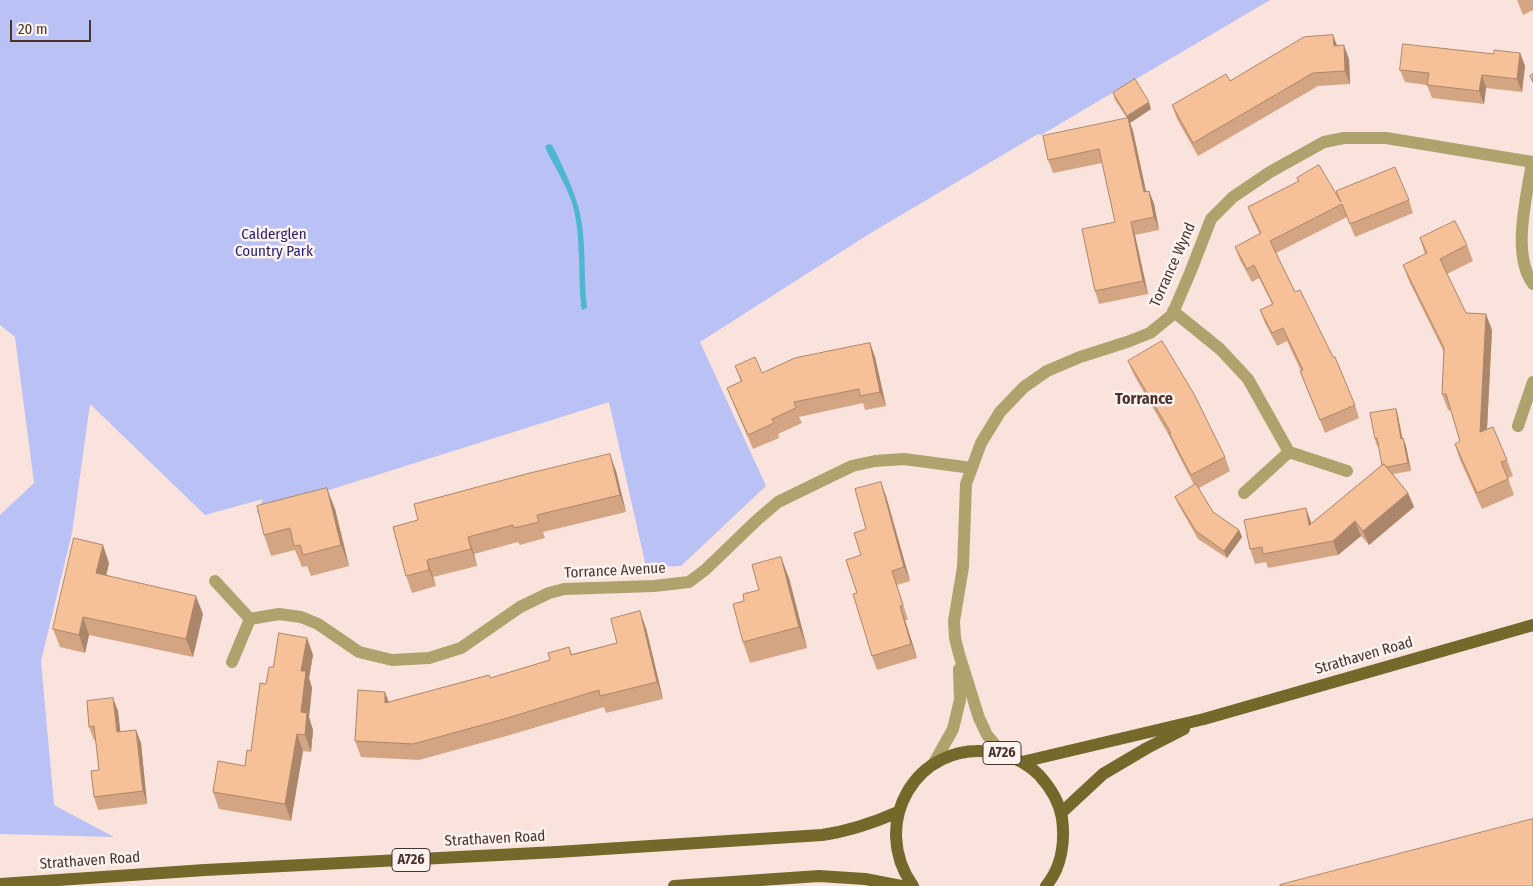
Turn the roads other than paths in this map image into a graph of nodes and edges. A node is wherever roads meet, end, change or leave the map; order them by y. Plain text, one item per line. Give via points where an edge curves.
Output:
1 (1533, 162) edge
2 (1533, 284) edge
3 (1173, 311) junction
4 (1533, 382) edge
5 (1518, 426) dead end
6 (1289, 452) junction
7 (972, 468) junction
8 (1347, 471) dead end
9 (1244, 493) dead end
10 (215, 581) dead end
11 (250, 619) junction
12 (1533, 625) edge
13 (959, 654) junction
14 (232, 662) dead end
15 (1204, 719) junction
16 (1003, 754) junction
17 (1022, 762) junction
18 (934, 763) junction
19 (898, 812) junction
20 (1061, 813) junction
21 (0, 884) edge
22 (674, 886) edge
23 (901, 886) edge
24 (913, 886) edge
25 (1046, 886) edge

1 - 2 street via 1522,231 1523,258
1 - 3 street, Torrance Wynd via 1386,138 1344,138 1324,142 1233,197 1211,219
3 - 6 street via 1220,349 1248,379
3 - 7 street, Torrance Wynd via 1150,333 1072,361 1024,387 1000,412 981,443
4 - 5 street
6 - 8 street
6 - 9 street
7 - 11 street, Torrance Avenue via 904,459 852,466 778,502 689,582 564,588 520,607 461,648 430,658 392,660 359,652 318,624 300,617 279,614
7 - 13 street, Torrance Wynd via 966,484 963,567 954,621
10 - 11 street
11 - 14 street
12 - 15 main road, Strathaven Road / A726
13 - 16 street, Torrance Wynd via 979,718 987,735
13 - 18 street, Torrance Wynd via 960,700 953,729
15 - 17 main road, Strathaven Road / A726
15 - 20 main road, Strathaven Road / A726 via 1102,774
16 - 17 main road, A726
16 - 18 main road, A726 via 979,750 956,754
17 - 20 main road, A726 via 1046,784
18 - 19 main road, A726 via 911,785
19 - 21 main road, Strathaven Road / A726 via 865,826 822,835
19 - 24 main road, A726 via 895,828 899,861
20 - 25 main road, A726 via 1064,832 1062,852
22 - 23 main road via 841,876

